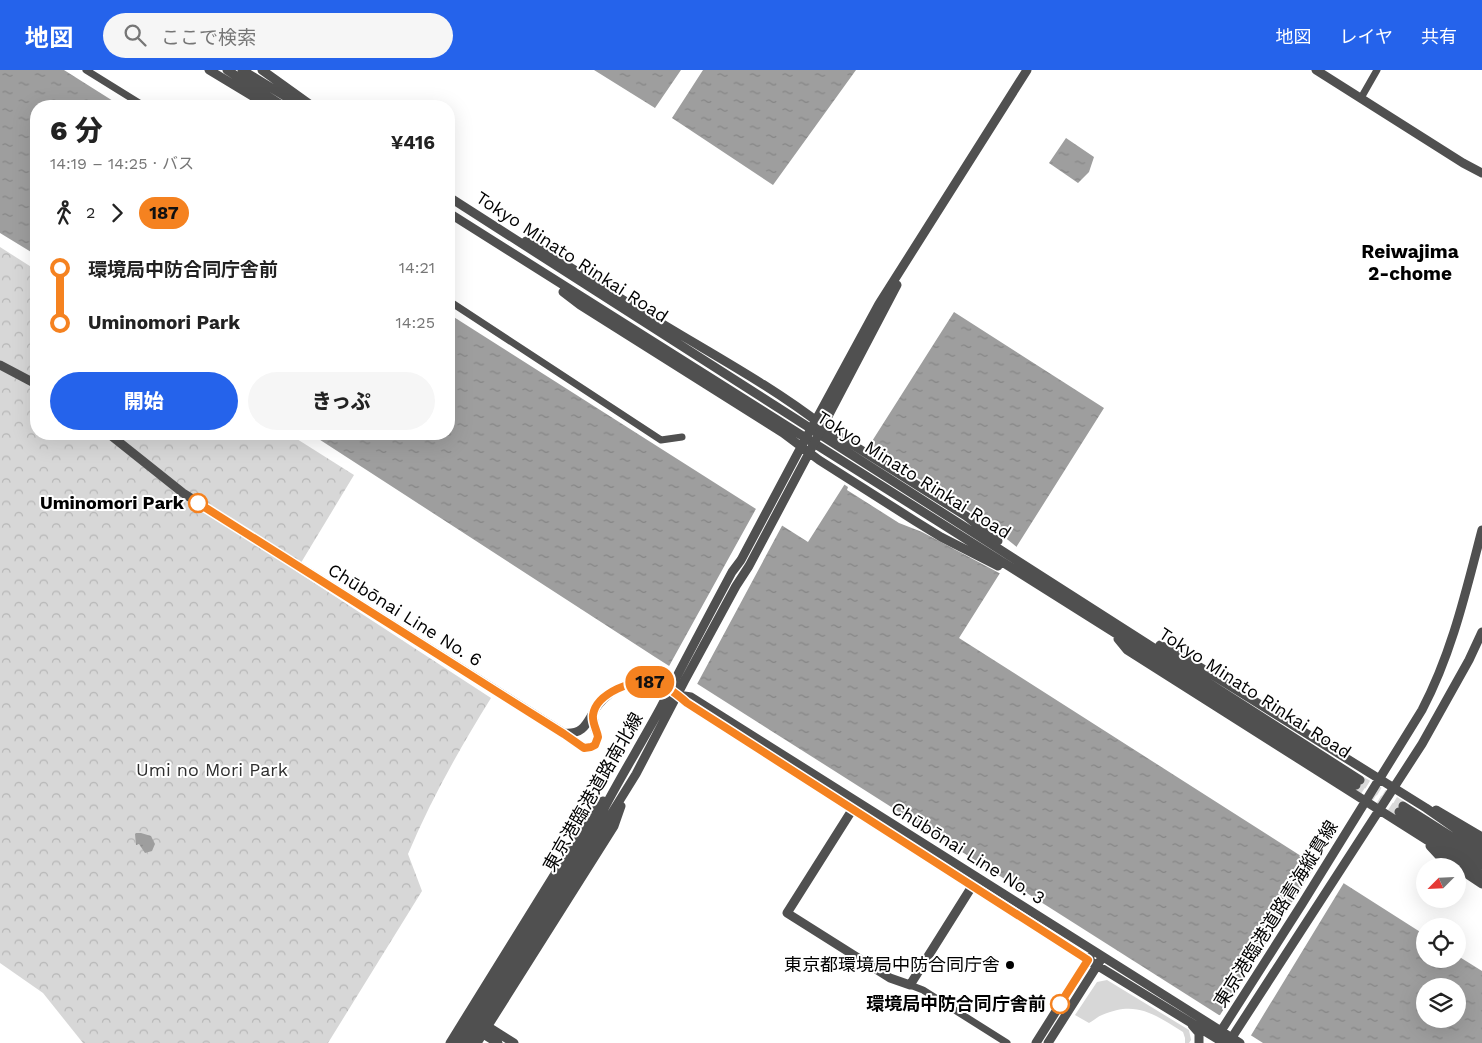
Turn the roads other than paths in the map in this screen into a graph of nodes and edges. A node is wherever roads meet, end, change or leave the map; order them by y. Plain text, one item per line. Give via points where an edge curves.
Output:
1 (86, 70) edge
2 (209, 70) edge
3 (228, 70) edge
4 (242, 70) edge
5 (262, 70) edge
6 (1027, 70) edge
7 (1316, 70) edge
8 (1377, 70) edge
9 (257, 84) junction
10 (1360, 98) junction
11 (134, 100) edge
12 (259, 100) edge
13 (276, 100) edge
14 (289, 100) edge
15 (304, 100) edge
16 (1463, 163) junction
17 (1482, 173) edge
18 (1482, 178) edge
19 (455, 201) edge
20 (455, 217) edge
21 (481, 218) junction
22 (506, 250) junction
23 (455, 305) edge
24 (0, 365) edge
25 (30, 381) edge
26 (820, 423) junction
27 (682, 437) dead end
28 (117, 440) edge
29 (805, 450) junction
30 (1482, 530) edge
31 (1024, 564) junction
32 (1026, 578) junction
33 (1092, 608) junction
34 (1482, 632) edge
35 (1113, 633) junction
36 (681, 678) junction
37 (669, 690) junction
38 (678, 694) junction
39 (593, 715) junction
40 (579, 732) junction
41 (564, 734) junction
42 (579, 743) junction
43 (1380, 779) junction
44 (614, 787) junction
45 (1393, 787) junction
46 (625, 793) junction
47 (1366, 801) junction
48 (855, 806) junction
49 (1426, 808) junction
50 (1378, 810) junction
51 (1420, 835) junction
52 (1482, 837) edge
53 (1482, 847) edge
54 (1482, 856) edge
55 (1441, 858) edge
56 (1482, 866) edge
57 (1466, 873) edge
58 (1482, 875) edge
59 (975, 882) junction
60 (1482, 884) edge
61 (1091, 956) junction
62 (1100, 962) junction
63 (910, 985) junction
64 (1192, 1024) junction
65 (485, 1030) junction
66 (1225, 1040) edge
67 (450, 1043) edge
68 (459, 1043) edge
69 (469, 1043) edge
70 (477, 1043) edge
71 (498, 1043) edge
72 (514, 1043) edge
73 (1007, 1043) edge
74 (1036, 1043) edge
75 (1048, 1043) edge
76 (1199, 1043) edge

1 - 11 street
2 - 12 street
3 - 9 street
4 - 9 street
5 - 15 street
6 - 26 street, 東京港臨港道路南北線 via 919,240 876,326
7 - 10 street
8 - 10 street
9 - 13 street
9 - 14 street
10 - 16 street
16 - 17 street
16 - 18 street
19 - 21 street, Tokyo Minato Rinkai Road
20 - 22 street, Tokyo Minato Rinkai Road
21 - 26 street via 565,263
21 - 31 street, Tokyo Minato Rinkai Road
22 - 29 street via 580,305
22 - 32 street, Tokyo Minato Rinkai Road
23 - 27 street via 661,440
24 - 25 street
26 - 29 street, 東京港臨港道路南北線, bridge
26 - 31 street via 966,516
28 - 41 street, Chūbōnai Line No. 6 via 183,493
29 - 32 street via 941,537
29 - 36 street, 東京港臨港道路南北線 via 732,572
30 - 43 street, 東京港臨港道路青海縦貫線 via 1450,646 1435,685
31 - 33 street, Tokyo Minato Rinkai Road
32 - 35 street, Tokyo Minato Rinkai Road
33 - 35 street, Tokyo Minato Rinkai Road via 1358,783
33 - 43 street via 1179,654
34 - 45 street, 東京港臨港道路青海縦貫線 via 1470,660 1422,744
35 - 47 street via 1128,650
36 - 37 street, 東京港臨港道路南北線
36 - 38 street, 東京港臨港道路南北線
37 - 38 street, Chūbōnai Line No. 3
37 - 39 street via 655,682 640,681 624,686 606,697
37 - 44 street, 東京港臨港道路南北線
38 - 46 street, 東京港臨港道路南北線
38 - 48 street, Chūbōnai Line No. 3 via 691,697
39 - 40 street
39 - 42 street via 597,742 588,748
40 - 41 street
40 - 42 street
41 - 42 street, Chūbōnai Line No. 6
43 - 45 street
43 - 47 street, 東京港臨港道路青海縦貫線
44 - 67 street via 592,814
44 - 68 street, 東京港臨港道路南北線 via 596,824
45 - 49 street
45 - 50 street, 東京港臨港道路青海縦貫線
46 - 65 street via 614,826
46 - 69 street, 東京港臨港道路南北線
47 - 50 street
47 - 66 street, 東京港臨港道路青海縦貫線 via 1302,904
48 - 59 street, Chūbōnai Line No. 3
48 - 63 street via 787,913 890,978
49 - 52 street via 1443,813
49 - 53 street
50 - 51 street
50 - 66 street, 東京港臨港道路青海縦貫線
51 - 55 street
51 - 58 street
54 - 56 street via 1401,809
57 - 60 street
59 - 61 street, Chūbōnai Line No. 3
59 - 63 street
61 - 62 street, Chūbōnai Line No. 3
61 - 74 street
62 - 64 street, Chūbōnai Line No. 3
62 - 66 street, Chūbōnai Line No. 3
62 - 75 street
63 - 73 street
64 - 66 street, Chūbōnai Line No. 3
64 - 76 street
65 - 70 street
65 - 71 street
65 - 72 street

